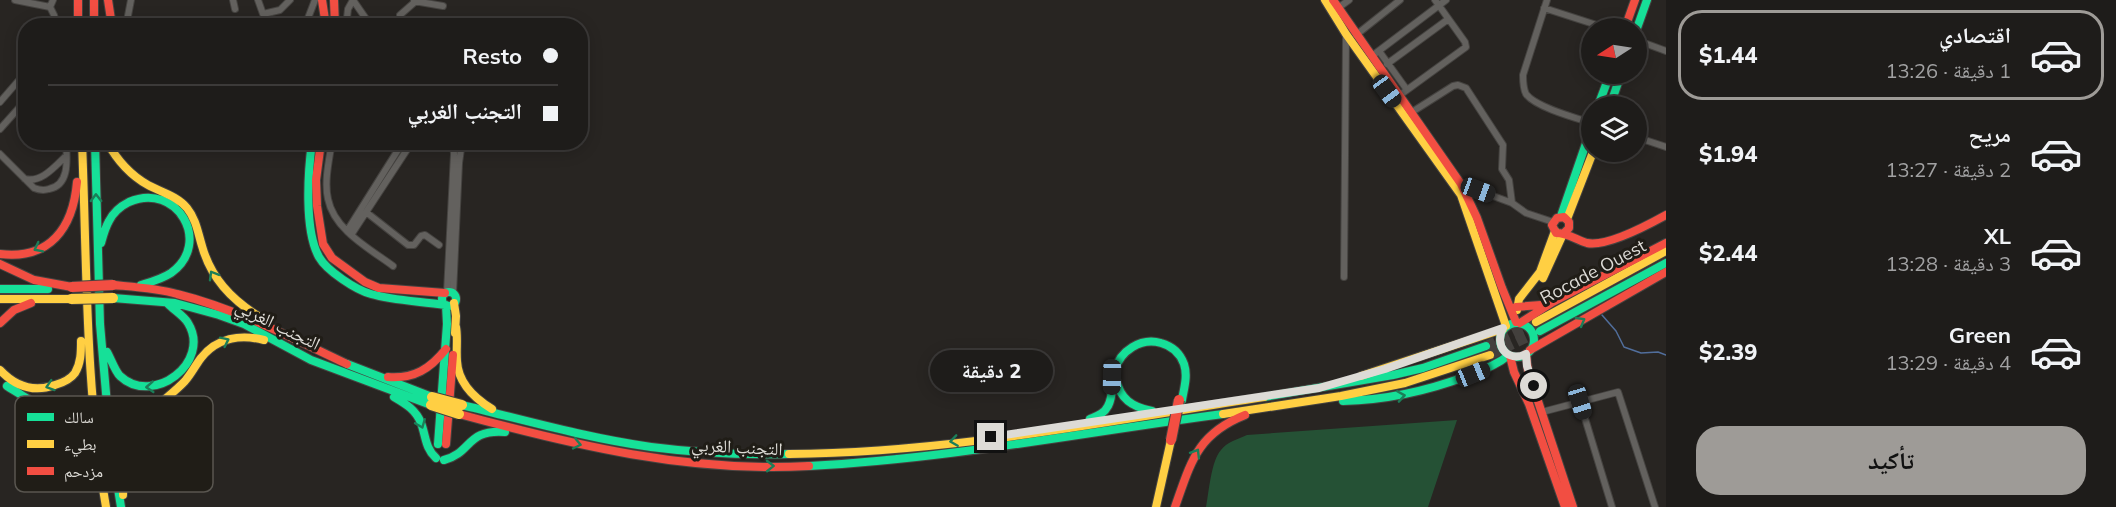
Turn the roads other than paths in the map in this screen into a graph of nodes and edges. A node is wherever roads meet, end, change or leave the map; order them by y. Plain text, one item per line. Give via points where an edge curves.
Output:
1 (15, 0) edge
2 (53, 0) edge
3 (78, 0) edge
4 (94, 0) edge
5 (108, 0) edge
6 (131, 0) edge
7 (233, 0) edge
8 (258, 0) edge
9 (290, 0) edge
10 (315, 0) edge
11 (322, 0) edge
12 (334, 0) edge
13 (353, 0) edge
14 (413, 0) edge
15 (1325, 0) edge
16 (1349, 0) edge
17 (1400, 0) edge
18 (1446, 0) edge
19 (1546, 0) edge
20 (1635, 0) edge
21 (1647, 0) edge
22 (282, 3) edge
23 (1437, 3) edge
24 (1336, 4) edge
25 (443, 6) dead end
26 (50, 7) junction
27 (1544, 8) junction
28 (236, 9) dead end
29 (53, 18) edge
30 (78, 18) edge
31 (94, 18) edge
32 (111, 18) edge
33 (128, 18) edge
34 (308, 18) edge
35 (325, 18) edge
36 (335, 18) edge
37 (347, 18) edge
38 (365, 18) edge
39 (402, 18) edge
40 (1629, 18) edge
41 (1641, 18) edge
42 (1447, 20) junction
43 (1581, 20) edge
44 (1351, 34) junction
45 (1647, 44) edge
46 (1666, 51) edge
47 (1375, 54) junction
48 (1387, 64) junction
49 (18, 81) edge
50 (1403, 92) junction
51 (0, 102) edge
52 (18, 109) edge
53 (1412, 112) junction
54 (1581, 122) edge
55 (0, 129) edge
56 (1647, 141) edge
57 (1666, 147) edge
58 (67, 150) edge
59 (80, 150) edge
60 (80, 150) edge
61 (94, 150) edge
62 (113, 150) edge
63 (311, 150) edge
64 (320, 150) edge
65 (331, 150) edge
66 (398, 150) edge
67 (407, 150) edge
68 (454, 150) edge
69 (461, 150) edge
70 (0, 154) edge
71 (67, 155) junction
72 (1581, 160) edge
73 (1589, 162) edge
74 (24, 178) junction
75 (1461, 184) junction
76 (1512, 203) junction
77 (366, 212) junction
78 (1666, 215) edge
79 (1562, 226) junction
80 (349, 233) junction
81 (1666, 243) edge
82 (439, 245) dead end
83 (1666, 251) edge
84 (0, 254) edge
85 (1666, 263) edge
86 (0, 264) edge
87 (393, 266) dead end
88 (1666, 272) edge
89 (1344, 277) dead end
90 (84, 281) junction
91 (99, 285) junction
92 (138, 286) junction
93 (72, 287) junction
94 (0, 289) edge
95 (0, 299) edge
96 (448, 299) junction
97 (50, 300) junction
98 (165, 302) junction
99 (1553, 302) junction
100 (1516, 307) junction
101 (0, 323) edge
102 (1513, 324) junction
103 (456, 327) junction
104 (101, 332) junction
105 (310, 347) junction
106 (446, 349) junction
107 (1488, 350) tunnel mouth
108 (1528, 352) junction
109 (1510, 356) junction
110 (310, 359) junction
111 (1488, 368) junction
112 (0, 370) edge
113 (1514, 372) junction
114 (363, 375) junction
115 (0, 380) edge
116 (1320, 394) junction
117 (23, 396) edge
118 (91, 396) edge
119 (106, 396) edge
120 (169, 396) edge
121 (1580, 402) junction
122 (1182, 403) junction
123 (1296, 403) junction
124 (460, 410) junction
125 (1542, 412) junction
126 (508, 417) junction
127 (1036, 431) junction
128 (537, 435) junction
129 (1173, 440) junction
130 (442, 444) junction
131 (440, 459) junction
132 (96, 492) edge
133 (103, 492) edge
134 (119, 492) edge
135 (123, 492) edge
136 (100, 507) edge
137 (106, 507) edge
138 (122, 507) edge
139 (1156, 507) edge
140 (1163, 507) edge
141 (1175, 507) edge
142 (1565, 507) edge
143 (1573, 507) edge
144 (1612, 507) edge
145 (1654, 507) edge

1 - 26 street
2 - 26 street
3 - 30 main road
4 - 31 main road
5 - 32 main road
6 - 33 street
7 - 28 street
8 - 22 street via 263,14 280,10
9 - 22 street
10 - 34 street
11 - 35 main road
12 - 36 main road
13 - 37 street
13 - 38 street
14 - 25 street
14 - 39 street
15 - 44 main road
16 - 24 street
17 - 44 street
18 - 23 street
19 - 27 street
20 - 40 main road
21 - 41 main road
23 - 42 street
23 - 47 street
24 - 44 main road
26 - 29 street
27 - 43 street
27 - 54 street via 1523,75 1524,88 1535,101
42 - 48 street
42 - 50 street via 1465,42 1465,49
44 - 47 main road
44 - 89 street
44 - 102 main road via 1461,195
45 - 46 street
47 - 48 street
47 - 50 main road
48 - 50 street
49 - 51 street
50 - 53 main road
52 - 55 street
53 - 75 main road
53 - 76 street via 1453,86 1466,88 1503,145 1502,169 1509,180
56 - 57 street
58 - 71 street
59 -> 84 main road via 73,209 67,224 46,245 29,253
60 - 90 main road
91 -> 61 main road
105 -> 62 main road via 248,311 219,285 190,212 174,196 140,181
63 - 96 main road via 309,201 315,246 325,264 371,294
64 - 96 main road via 317,206 323,243 332,258 379,288
65 - 80 street via 328,199
66 - 80 street
67 - 77 street
68 - 96 street
69 - 96 street
70 - 74 street
71 - 74 street via 41,177
71 - 74 street via 64,179 57,187 38,190
72 - 79 main road
73 - 79 main road
75 - 76 street
75 - 102 main road via 1472,204
76 - 79 street via 1526,213
77 - 80 street
77 - 82 street via 408,245 414,245 425,235
78 - 79 main road via 1627,235 1601,242 1588,243
79 - 100 main road via 1543,277 1528,289
80 - 87 street
81 - 99 main road
83 - 85 main road, Rocade Ouest via 1538,327
86 - 93 main road via 42,283
108 -> 88 main road
90 -> 112 main road via 80,355 74,374 38,390 16,384
90 - 118 main road
91 - 92 main road via 103,232 110,219 129,200 153,197 167,201 181,212 189,229 189,244 177,271
91 - 104 main road
92 - 93 main road, التجنب الغربي, bridge
92 - 105 main road, التجنب الغربي via 196,297
93 - 94 main road, التجنب الغربي
95 - 97 main road, التجنب الغربي
96 - 103 main road
96 - 106 main road
97 - 98 main road, التجنب الغربي, bridge via 113,298
97 - 101 main road via 16,308
98 -> 104 main road via 189,323 192,357 172,380 158,387 140,388 117,374
98 - 110 main road, التجنب الغربي via 235,321
99 - 100 main road
99 - 102 main road
100 - 102 main road
102 - 108 main road via 1530,329 1533,334
102 - 109 main road via 1499,338
102 - 116 main road
103 - 126 main road via 458,365 465,386 480,402
103 - 130 main road
104 - 119 main road
105 - 114 main road, التجنب الغربي
106 - 114 main road via 431,367 411,376
106 - 130 main road
107 - 116 main road, التجنب الغربي
108 - 109 main road
108 - 125 main road via 1527,366
109 - 111 main road
109 - 113 main road
110 - 114 main road, التجنب الغربي
120 -> 110 main road via 201,358 230,338 247,336
111 - 113 main road
116 -> 111 main road via 1371,400 1416,394
113 - 142 main road
114 - 124 main road, التجنب الغربي, bridge
114 -> 131 main road via 412,409 423,426 428,450
115 - 117 main road
116 - 122 main road, التجنب الغربي
116 - 123 main road, التجنب الغربي
121 - 125 street
121 - 144 street
121 - 145 street via 1618,392
122 - 122 main road via 1151,411 1131,406 1117,386 1121,363 1142,346 1167,349 1177,358 1182,372
122 - 127 main road, التجنب الغربي
122 - 127 main road via 1186,371 1180,356 1168,345 1146,341 1132,346 1116,363 1106,412
122 - 129 main road, bridge
128 -> 123 main road, التجنب الغربي via 616,452 712,465 826,465 931,456
141 -> 123 main road via 1193,457 1214,430 1234,418
124 - 126 main road, التجنب الغربي
124 - 128 main road, التجنب الغربي
125 - 143 main road
127 -> 126 main road, التجنب الغربي via 880,451 735,456 602,439
128 - 131 main road via 485,432 471,439 453,458
129 - 139 main road
129 - 140 main road
130 - 131 main road via 433,451
132 - 136 main road
133 - 137 main road
134 - 138 main road
138 -> 135 main road

